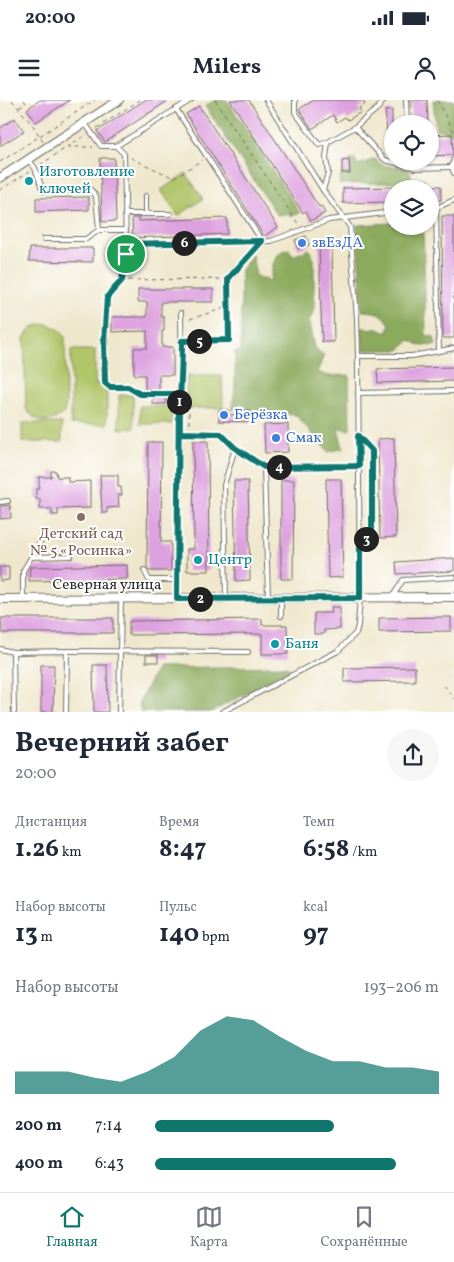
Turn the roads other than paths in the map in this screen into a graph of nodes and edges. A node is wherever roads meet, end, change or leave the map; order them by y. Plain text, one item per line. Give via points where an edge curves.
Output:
1 (190, 100) edge
2 (266, 100) edge
3 (295, 100) edge
4 (384, 100) edge
5 (406, 100) edge
6 (115, 101) edge
7 (176, 109) junction
8 (407, 115) edge
9 (84, 122) junction
10 (355, 127) junction
11 (328, 142) junction
12 (116, 146) junction
13 (28, 159) junction
14 (384, 159) edge
15 (454, 159) edge
16 (439, 167) edge
17 (452, 167) junction
18 (454, 173) edge
19 (0, 178) edge
20 (323, 190) junction
21 (146, 196) dead end
22 (454, 200) edge
23 (439, 207) edge
24 (384, 213) edge
25 (125, 214) junction
26 (146, 214) junction
27 (170, 214) dead end
28 (342, 217) junction
29 (100, 230) junction
30 (126, 230) junction
31 (437, 235) edge
32 (44, 239) dead end
33 (262, 241) junction
34 (126, 244) junction
35 (181, 313) dead end
36 (454, 348) edge
37 (439, 351) junction
38 (358, 356) junction
39 (454, 391) edge
40 (358, 393) junction
41 (179, 394) junction
42 (180, 433) junction
43 (358, 436) junction
44 (235, 448) junction
45 (359, 466) junction
46 (264, 467) junction
47 (8, 501) dead end
48 (0, 502) edge
49 (46, 532) dead end
50 (360, 548) junction
51 (71, 556) dead end
52 (31, 557) junction
53 (144, 570) dead end
54 (454, 577) edge
55 (177, 580) junction
56 (454, 597) edge
57 (360, 598) junction
58 (391, 598) junction
59 (0, 599) edge
60 (23, 599) junction
61 (121, 599) junction
62 (177, 599) junction
63 (226, 599) junction
64 (268, 599) junction
65 (281, 599) junction
66 (281, 616) dead end
67 (0, 649) edge
68 (121, 650) junction
69 (67, 651) junction
70 (13, 652) junction
71 (248, 652) dead end
72 (14, 712) edge
73 (66, 712) edge
74 (119, 712) edge
75 (222, 712) edge

1 - 7 lane
2 - 20 lane
3 - 11 lane via 295,112 319,145
4 - 10 lane
5 - 8 lane
6 - 9 street
7 - 12 lane
7 - 33 lane
9 - 12 lane via 101,146
9 - 13 street
10 - 11 lane
10 - 14 lane
11 - 20 lane via 328,173
12 - 25 lane via 124,154
13 - 19 street
13 - 29 lane via 35,168 43,191 90,189 96,196
15 - 17 lane
16 - 17 lane
17 - 18 lane
20 - 28 lane
21 - 26 lane
22 - 23 lane
24 - 28 lane
25 - 26 lane
25 - 30 lane
26 - 27 lane
28 - 33 lane via 271,241
28 - 38 lane via 350,227
29 - 30 lane
29 - 32 lane via 86,239
30 - 34 lane
31 - 37 lane
33 - 34 lane
34 - 41 lane via 122,280 107,297 105,383 110,387 128,387 140,394
35 - 41 lane via 182,378
36 - 37 lane
37 - 38 lane via 412,356
38 - 40 lane
39 - 40 lane
40 - 43 lane
41 - 42 lane
42 - 44 lane via 221,434
42 - 55 lane
43 - 45 lane
43 - 50 lane via 372,451 372,530
44 - 46 lane
44 - 63 lane via 224,485
45 - 46 lane
45 - 50 lane
46 - 64 lane
47 - 48 lane
49 - 52 lane
50 - 57 lane
51 - 52 lane
52 - 60 lane via 23,571
53 - 55 lane via 149,580
54 - 58 lane via 403,580
55 - 62 lane
56 - 58 street, Северная улица
57 - 58 street, Северная улица
57 - 65 street, Северная улица
57 - 75 lane via 356,633 338,651
59 - 60 street, Северная улица
60 - 61 street, Северная улица
61 - 62 street, Северная улица
61 - 68 lane
62 - 63 street, Северная улица
63 - 64 street, Северная улица
64 - 65 street, Северная улица
65 - 66 lane
67 - 70 lane
68 - 69 lane
68 - 71 lane
68 - 74 lane
69 - 70 lane
69 - 73 lane
70 - 72 lane

